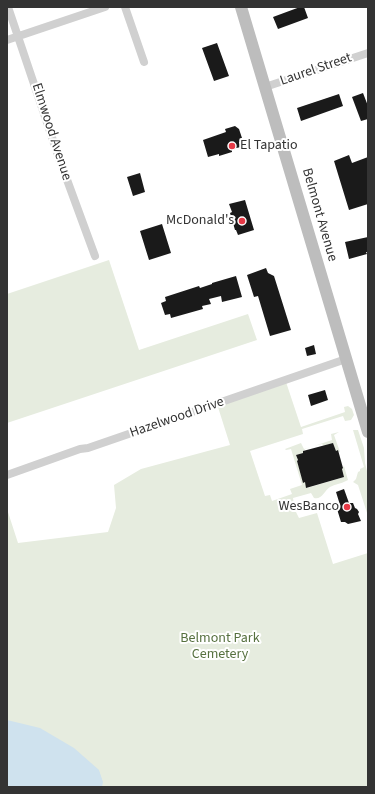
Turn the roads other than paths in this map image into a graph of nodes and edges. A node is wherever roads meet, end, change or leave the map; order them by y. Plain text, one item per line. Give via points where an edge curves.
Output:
1 (8, 7) edge
2 (105, 7) edge
3 (125, 7) edge
4 (241, 7) edge
5 (19, 36) junction
6 (7, 40) edge
7 (368, 52) edge
8 (144, 62) dead end
9 (265, 87) junction
10 (94, 256) dead end
11 (346, 359) junction
12 (368, 432) edge
13 (7, 475) edge

1 - 5 street, Elmwood Avenue
2 - 5 street
3 - 8 street
4 - 9 main road, Belmont Avenue
5 - 6 street
5 - 10 street, Elmwood Avenue
7 - 9 street, Laurel Street
9 - 11 main road, Belmont Avenue
11 - 12 main road, Belmont Avenue
11 - 13 street, Hazelwood Drive

